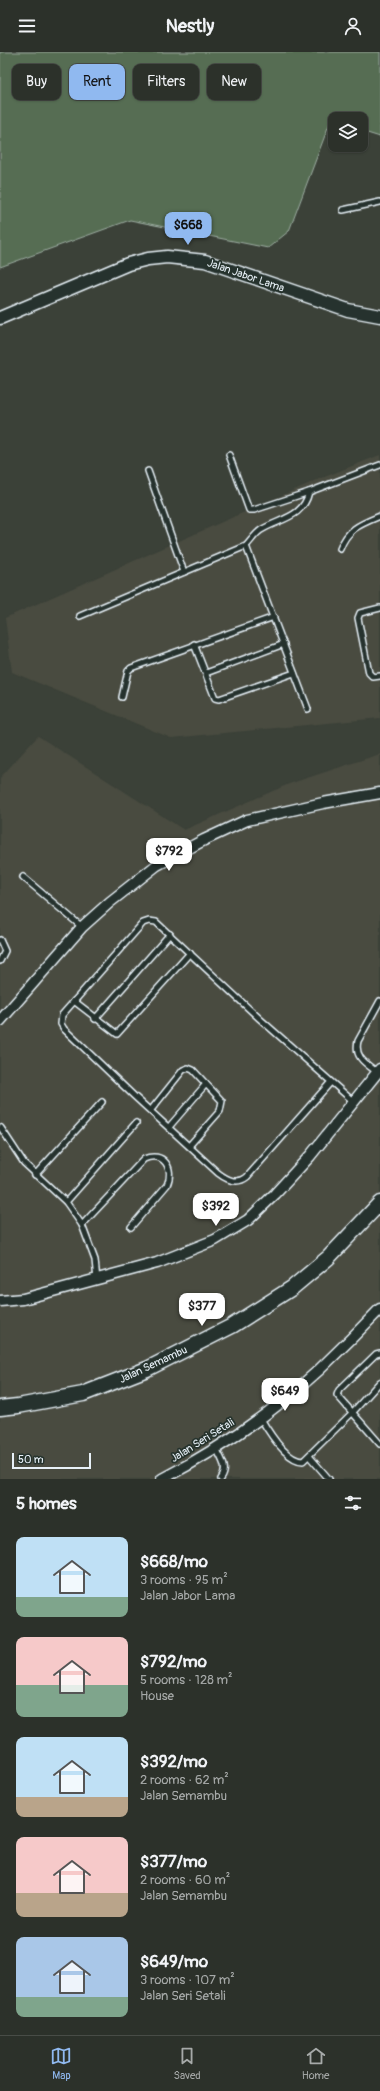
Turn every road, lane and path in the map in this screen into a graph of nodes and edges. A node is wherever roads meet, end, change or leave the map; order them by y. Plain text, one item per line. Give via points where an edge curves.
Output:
1 (380, 202) edge
2 (343, 210) dead end
3 (380, 316) edge
4 (0, 318) edge
5 (229, 455) dead end
6 (380, 465) edge
7 (148, 471) dead end
8 (309, 492) junction
9 (380, 516) edge
10 (246, 546) junction
11 (340, 549) dead end
12 (184, 572) junction
13 (380, 608) edge
14 (80, 616) dead end
15 (274, 617) junction
16 (194, 644) junction
17 (284, 644) junction
18 (206, 673) junction
19 (294, 673) junction
20 (380, 676) edge
21 (122, 697) dead end
22 (308, 709) dead end
23 (380, 793) edge
24 (23, 877) dead end
25 (82, 927) junction
26 (170, 934) junction
27 (0, 940) edge
28 (190, 953) junction
29 (0, 961) edge
30 (74, 1001) junction
31 (380, 1001) edge
32 (95, 1018) junction
33 (0, 1021) edge
34 (379, 1071) edge
35 (330, 1083) junction
36 (206, 1084) junction
37 (102, 1102) dead end
38 (354, 1102) junction
39 (150, 1110) junction
40 (136, 1123) dead end
41 (169, 1127) junction
42 (1, 1128) dead end
43 (189, 1146) junction
44 (35, 1175) junction
45 (66, 1202) junction
46 (380, 1203) edge
47 (82, 1225) junction
48 (131, 1227) dead end
49 (98, 1280) junction
50 (0, 1301) edge
51 (380, 1310) edge
52 (380, 1353) edge
53 (380, 1382) edge
54 (0, 1408) edge
55 (352, 1413) junction
56 (260, 1417) junction
57 (380, 1444) edge
58 (215, 1447) junction
59 (310, 1456) junction
60 (162, 1479) edge
61 (221, 1479) edge
62 (329, 1479) edge

1 - 2 lane
3 - 4 street, Jalan Jabor Lama via 348,310 205,261 167,257 148,259 116,268
5 - 8 lane via 249,510
6 - 8 lane
7 - 12 lane
8 - 10 lane via 301,510 260,531
9 - 11 lane via 364,522 349,532
10 - 12 lane
10 - 15 lane
12 - 14 lane
13 - 20 lane via 360,613 358,618 369,674 373,677
15 - 16 lane
15 - 17 lane
16 - 18 lane
16 - 21 lane via 131,668
17 - 18 lane
17 - 19 lane
18 - 19 lane via 215,698 219,700
19 - 22 lane
23 - 25 street via 247,820 157,865
24 - 25 lane
25 - 33 street
26 - 28 lane
26 - 30 lane via 156,922 143,923
26 - 32 lane
27 - 29 lane via 5,951
28 - 32 lane via 120,1033 115,1034
28 - 35 lane
30 - 32 lane
30 - 39 lane via 62,1015 61,1024 64,1029
31 - 34 lane via 356,1048 362,1061
34 - 38 street
35 - 38 lane
35 - 43 lane via 242,1180 227,1179
36 - 39 lane via 193,1070 183,1070
36 - 41 lane
36 - 43 lane via 222,1101 222,1106
37 - 44 lane
38 - 49 street via 310,1156 248,1220 215,1240 157,1263
39 - 41 lane
40 - 45 lane
41 - 43 lane
42 - 44 lane
44 - 45 lane
45 - 47 lane
46 - 54 main road, Jalan Semambu via 328,1258 292,1288 232,1326 147,1368 83,1394
47 - 48 lane via 144,1159 150,1156 166,1162 171,1168 171,1177 167,1185
47 - 49 lane via 95,1260
49 - 50 street via 23,1299
51 - 56 street, Jalan Seri Setali via 319,1370
52 - 55 lane via 339,1390 339,1399
53 - 55 lane
55 - 57 lane
55 - 59 lane
56 - 58 street, Jalan Seri Setali
56 - 59 lane via 268,1431 291,1458 303,1461
58 - 60 street, Jalan Seri Setali
58 - 61 lane via 225,1468
59 - 62 lane

